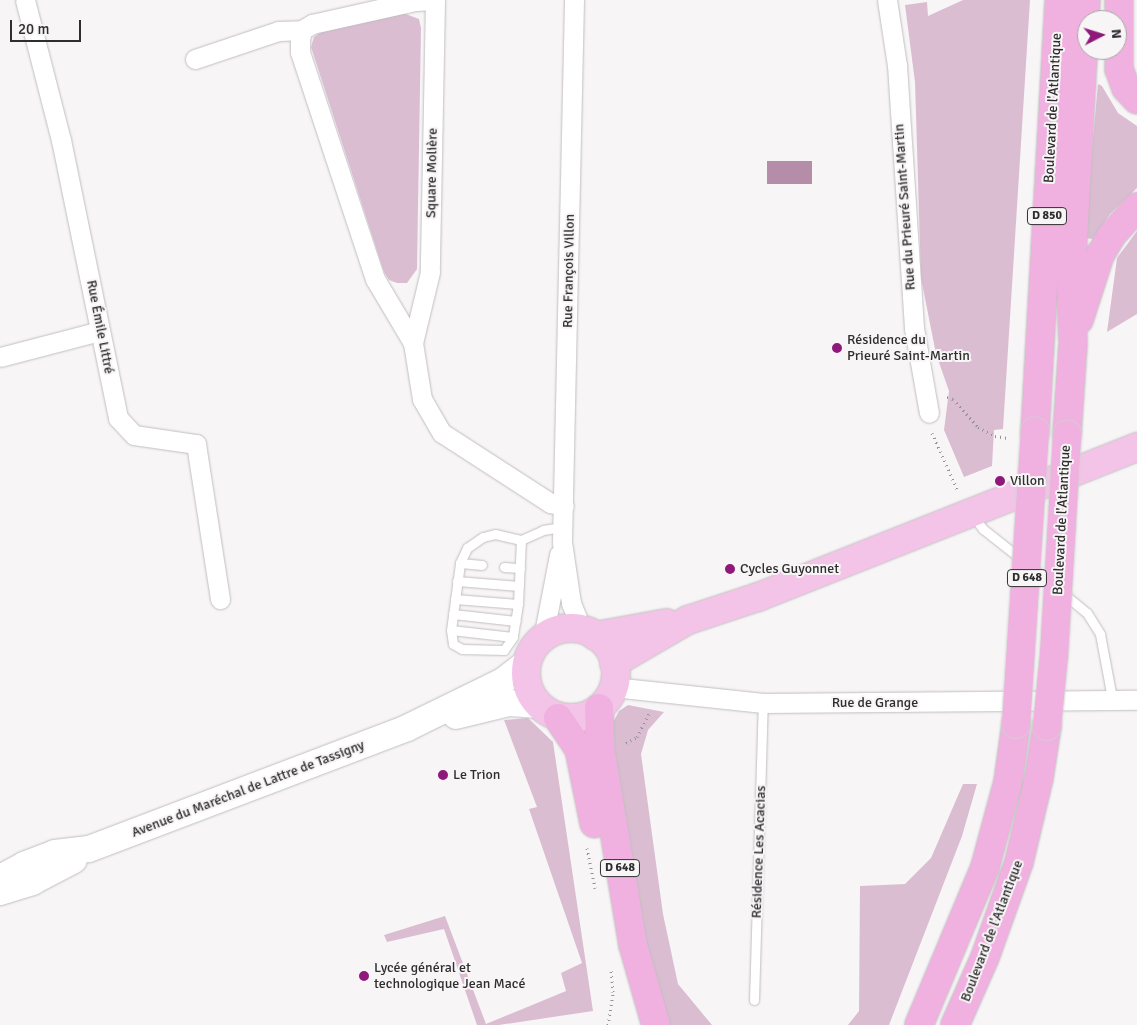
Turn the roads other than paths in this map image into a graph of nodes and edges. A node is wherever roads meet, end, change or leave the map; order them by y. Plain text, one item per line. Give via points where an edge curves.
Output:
1 (25, 0) edge
2 (435, 0) edge
3 (574, 0) edge
4 (887, 0) edge
5 (1059, 0) edge
6 (1086, 0) edge
7 (1119, 0) edge
8 (302, 30) junction
9 (195, 59) dead end
10 (1137, 100) edge
11 (1137, 207) edge
12 (100, 331) junction
13 (412, 343) junction
14 (1072, 343) junction
15 (0, 357) edge
16 (929, 413) road end
17 (1023, 435) joint
18 (1137, 447) edge
19 (564, 506) junction
20 (970, 511) junction
21 (562, 534) junction
22 (521, 540) junction
23 (460, 563) junction
24 (482, 564) dead end
25 (504, 566) dead end
26 (520, 568) junction
27 (457, 581) junction
28 (519, 586) junction
29 (220, 599) dead end
30 (455, 599) junction
31 (518, 604) junction
32 (453, 614) junction
33 (688, 620) junction
34 (516, 621) junction
35 (451, 630) junction
36 (589, 633) junction
37 (512, 636) junction
38 (543, 638) junction
39 (527, 662) junction
40 (609, 686) junction
41 (1112, 698) junction
42 (1137, 700) edge
43 (764, 703) junction
44 (548, 711) junction
45 (407, 728) junction
46 (89, 849) junction
47 (0, 878) edge
48 (980, 882) junction
49 (0, 892) edge
50 (754, 1000) dead end
51 (636, 1025) edge
52 (656, 1025) edge
53 (899, 1025) edge
54 (919, 1025) edge
55 (955, 1025) edge

1 - 12 street, Rue Émile Littré via 61,140
2 - 8 street, Square Molière via 406,3 312,24
2 - 13 street, Square Molière via 430,272
3 - 19 street, Rue François Villon
4 - 16 street, Rue du Prieuré Saint-Martin via 896,65 914,328
5 - 17 highway, Boulevard de l'Atlantique / D 850
6 - 14 highway, Boulevard de l'Atlantique / D 850 via 1071,277
7 - 10 highway via 1119,68 1126,88
8 - 9 street, Square Molière via 278,31
8 - 13 street, Square Molière via 300,52 375,279
11 - 14 highway via 1112,235 1100,255
12 - 15 street
12 - 29 street, Rue Émile Littré via 118,418 134,435 196,444
13 - 19 street, Square Molière via 422,399 442,433 550,503
14 - 55 highway, Boulevard de l'Atlantique / D 648, bridge via 1054,655 1039,778 1019,862
17 - 48 highway, Boulevard de l'Atlantique / D 648, bridge via 1016,724 1008,782
18 - 20 main road
19 - 21 street, Rue François Villon
20 - 33 main road via 758,597
20 - 41 lane via 983,529 1087,613 1100,634
21 - 22 lane via 543,530
21 - 36 street, Rue François Villon via 571,603
21 - 38 street, Rue François Villon
22 - 23 lane via 501,535 484,537 467,548
22 - 26 lane
23 - 24 lane
23 - 27 lane
25 - 26 lane
26 - 28 lane
27 - 28 lane
27 - 30 lane
28 - 31 lane
30 - 31 lane
30 - 32 lane
31 - 34 lane
32 - 34 lane
32 - 35 lane
33 - 36 main road
33 - 40 main road via 625,654
34 - 37 lane
35 - 37 lane
35 - 37 lane via 453,644 462,649 504,650
36 - 38 main road via 566,629
36 - 40 main road via 607,648
38 - 39 main road
39 - 44 main road via 528,686
39 - 45 main road, Avenue du Maréchal de Lattre de Tassigny via 503,681
40 - 43 street, Rue de Grange via 652,694
40 - 44 main road via 579,718
40 - 52 highway, D 648 via 600,746 633,946
41 - 42 street, Rue de Grange
41 - 43 street, Rue de Grange
43 - 50 lane, Résidence Les Acacias
44 - 45 main road, Avenue du Maréchal de Lattre de Tassigny via 509,703
44 - 51 highway via 580,749
45 - 46 main road, Avenue du Maréchal de Lattre de Tassigny
46 - 47 main road, Avenue du Maréchal de Lattre de Tassigny via 55,853
46 - 49 main road, Avenue du Maréchal de Lattre de Tassigny via 62,868
48 - 53 highway via 956,903
48 - 54 highway, D 648

